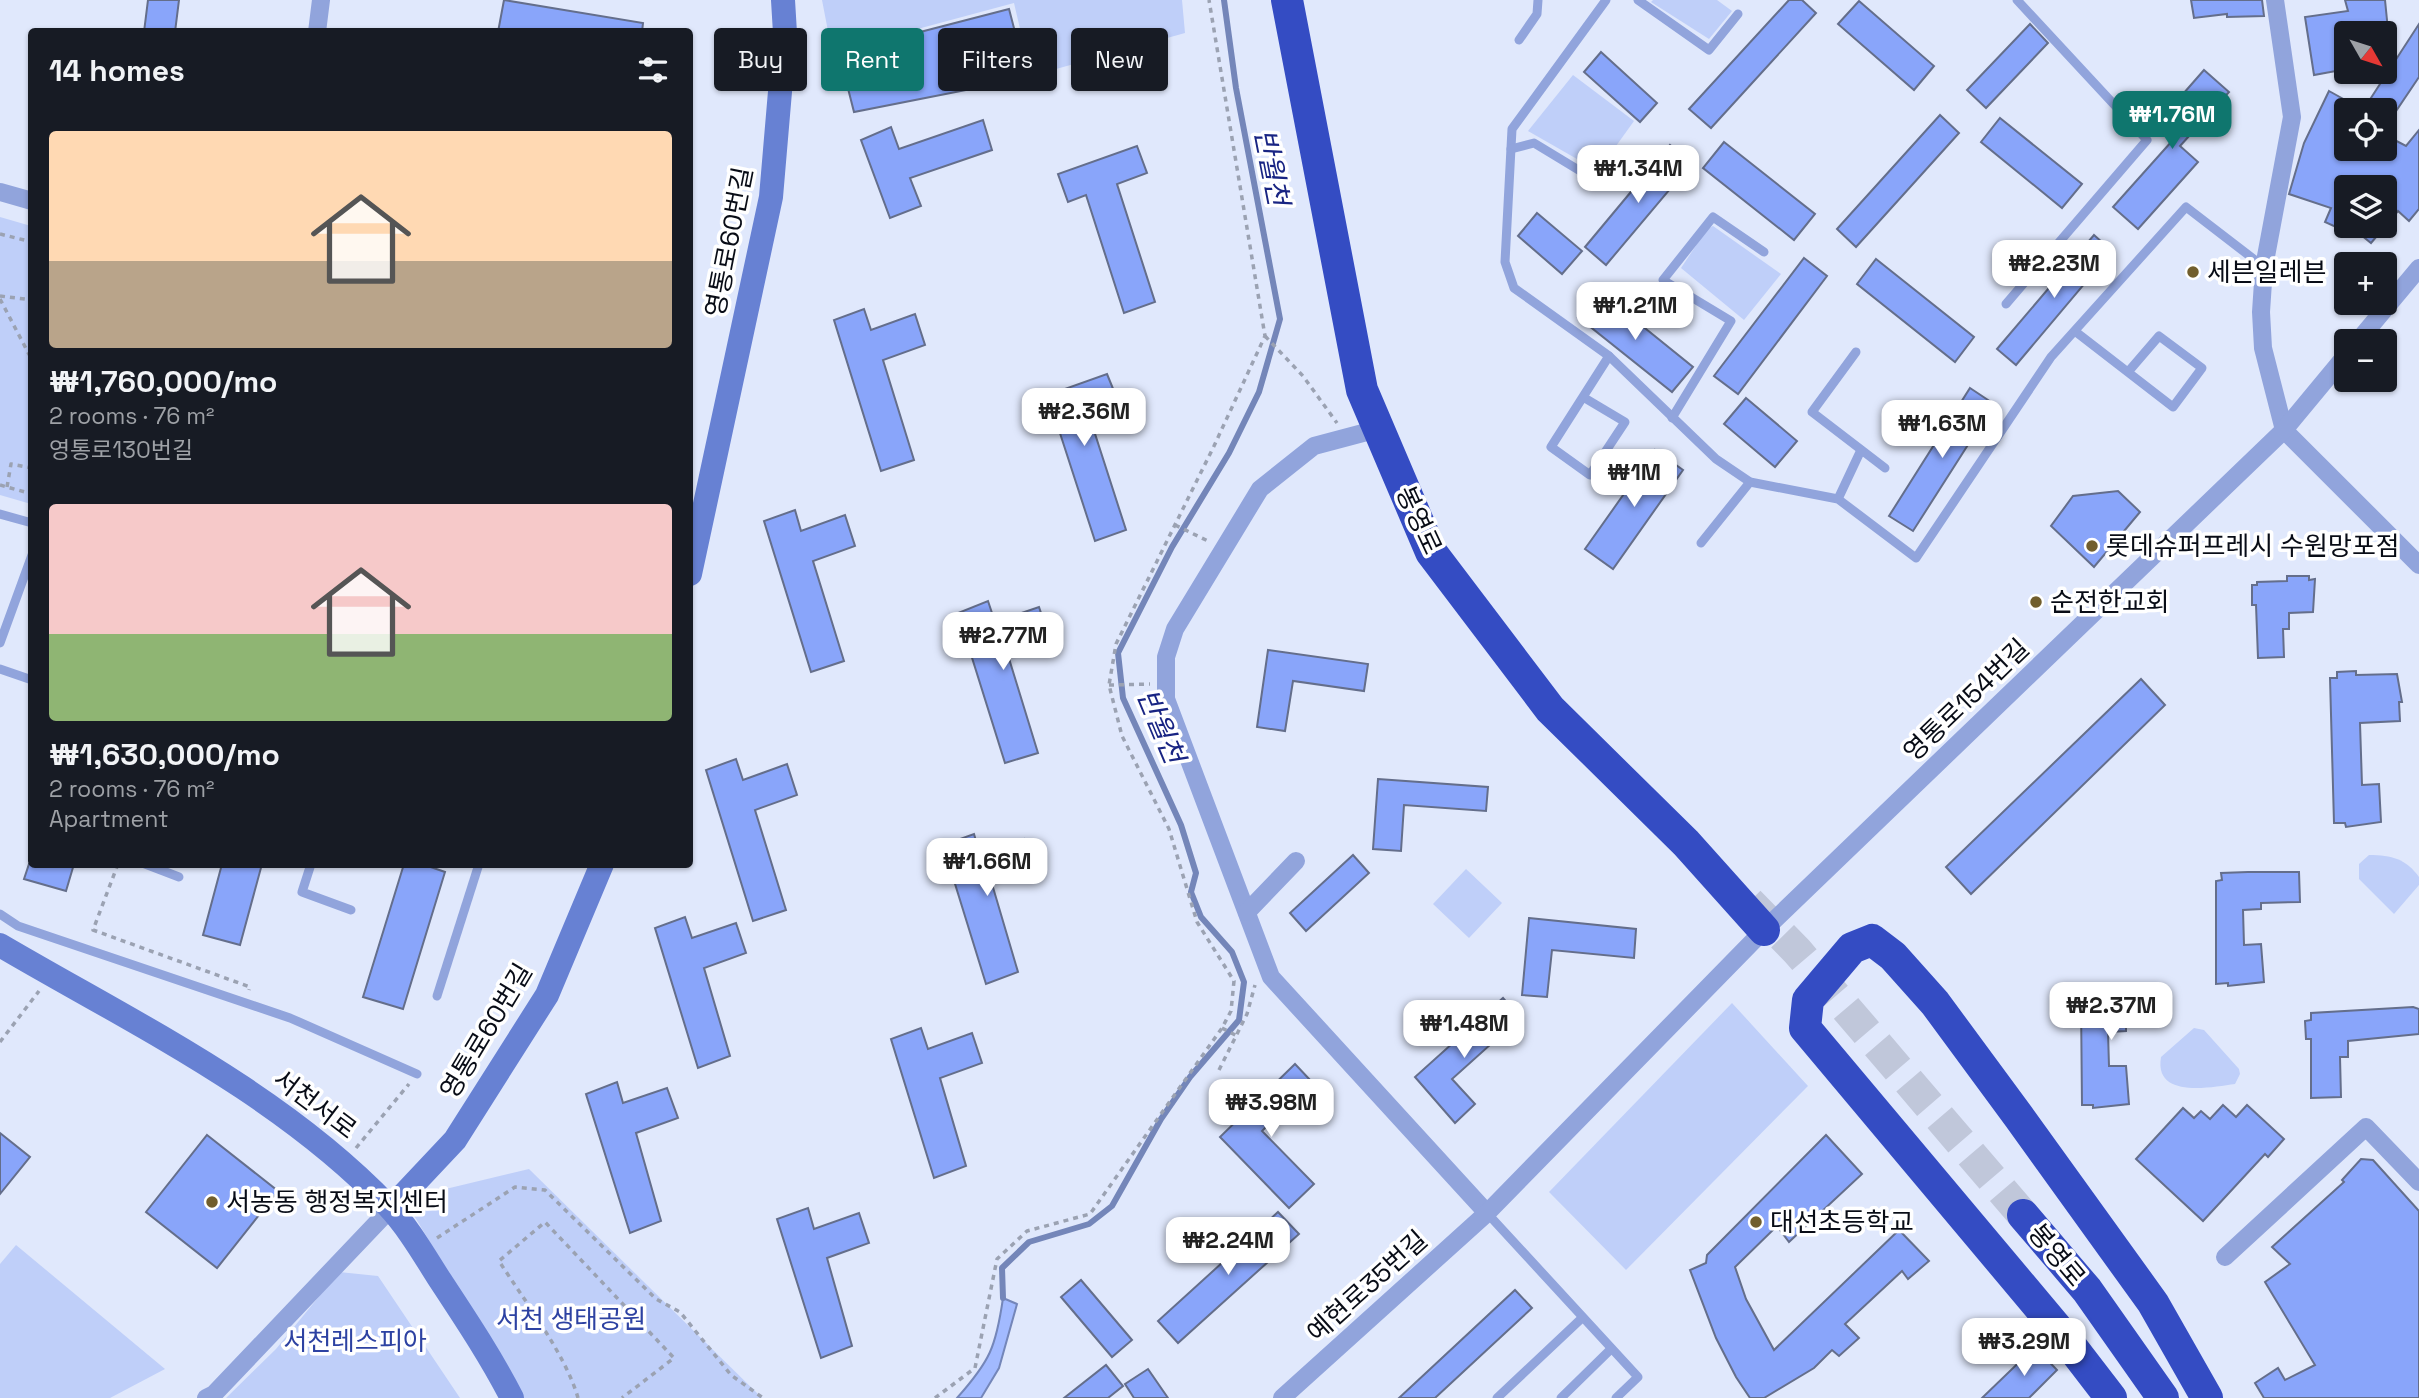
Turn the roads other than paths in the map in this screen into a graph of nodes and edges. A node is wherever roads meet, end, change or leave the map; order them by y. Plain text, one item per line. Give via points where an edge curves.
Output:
1 (321, 0) edge
2 (783, 0) edge
3 (1287, 0) edge
4 (1538, 0) edge
5 (1606, 0) edge
6 (1638, 0) edge
7 (2017, 0) edge
8 (2275, 0) edge
9 (1738, 14) dead end
10 (318, 28) edge
11 (1520, 40) dead end
12 (1511, 149) junction
13 (1600, 183) dead end
14 (0, 192) edge
15 (28, 200) edge
16 (1764, 252) dead end
17 (2264, 267) junction
18 (2419, 268) edge
19 (2006, 304) dead end
20 (2368, 329) edge
21 (2076, 332) junction
22 (1856, 352) dead end
23 (1609, 356) junction
24 (2334, 370) edge
25 (2128, 372) junction
26 (1583, 397) junction
27 (1672, 418) junction
28 (1378, 429) junction
29 (2284, 430) junction
30 (1861, 450) junction
31 (1885, 468) dead end
32 (1750, 482) junction
33 (1838, 499) junction
34 (0, 514) edge
35 (28, 522) edge
36 (1700, 543) dead end
37 (693, 560) edge
38 (2419, 565) edge
39 (28, 566) edge
40 (0, 643) edge
41 (0, 669) edge
42 (28, 680) edge
43 (1296, 861) dead end
44 (155, 868) edge
45 (310, 868) edge
46 (478, 868) edge
47 (600, 868) edge
48 (178, 877) dead end
49 (351, 910) dead end
50 (1247, 912) junction
51 (0, 914) edge
52 (1764, 930) junction
53 (0, 946) edge
54 (437, 996) dead end
55 (417, 1074) road end
56 (2419, 1182) edge
57 (391, 1208) junction
58 (1487, 1213) junction
59 (2023, 1215) tunnel mouth
60 (2225, 1257) dead end
61 (1582, 1318) junction
62 (1611, 1349) junction
63 (206, 1398) edge
64 (511, 1398) edge
65 (1282, 1398) edge
66 (1497, 1398) edge
67 (1561, 1398) edge
68 (1616, 1398) edge
69 (2111, 1398) edge
70 (2163, 1398) edge
71 (2207, 1398) edge

1 - 10 street
2 - 37 street, 영통로60번길 via 785,33 771,197
3 - 28 highway, 봉영로 via 1362,390
4 - 11 lane via 1537,14
5 - 12 lane via 1512,129
6 - 9 lane via 1709,50
7 - 19 lane via 2147,140
8 - 17 street via 2292,117
12 - 13 lane via 1535,143
12 - 23 lane via 1505,262 1514,288
14 - 15 street
16 - 27 lane via 1713,217 1663,280 1731,321
17 - 21 lane via 2186,207
17 - 29 street via 2263,348
18 - 20 street
21 - 25 lane
21 - 33 lane via 2051,357 1916,558
22 - 30 lane via 1812,412
23 - 26 lane
23 - 27 lane
24 - 29 street, 영통로154번길
25 - 25 lane via 2173,407 2202,368 2159,336
26 - 26 lane via 1551,447 1590,475 1625,422
27 - 32 lane via 1716,459
28 - 50 street via 1314,446 1260,489 1175,629 1166,657 1166,699
28 - 52 highway, 봉영로 via 1431,552 1550,709 1686,843
29 - 38 street
29 - 52 street, 영통로154번길
30 - 31 lane
30 - 33 lane
32 - 33 lane
32 - 36 lane
34 - 35 lane
39 - 40 lane
41 - 42 lane
43 - 50 street
44 - 48 lane
45 - 49 lane via 302,892
46 - 54 lane
47 - 57 street, 영통로60번길 via 547,995 455,1140
50 - 58 street via 1271,977
51 - 55 lane via 18,926 290,1017
52 - 58 street, 영통로154번길
53 - 57 street, 서천서로 via 256,1095 344,1163
56 - 60 street via 2366,1127
57 - 63 street
57 - 64 street, 서천서로 via 491,1359
58 - 61 lane
58 - 65 street, 예현로35번길
59 - 70 highway, 봉영로 via 2087,1290
61 - 62 lane
61 - 66 lane
62 - 67 lane
62 - 68 lane via 1638,1377
69 - 71 highway via 1805,1028 1808,1000 1852,948 1872,940 1893,956 1935,1003 2153,1303

